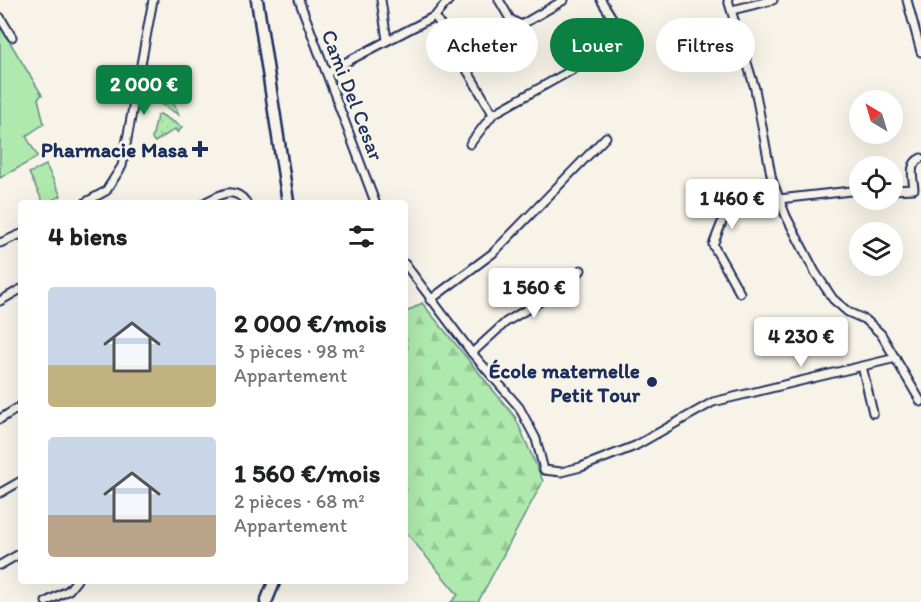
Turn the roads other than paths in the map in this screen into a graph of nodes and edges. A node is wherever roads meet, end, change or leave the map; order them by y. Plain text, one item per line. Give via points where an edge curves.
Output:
1 (153, 0) edge
2 (257, 0) edge
3 (298, 0) edge
4 (381, 0) edge
5 (449, 0) edge
6 (499, 0) edge
7 (564, 0) edge
8 (601, 0) edge
9 (728, 0) edge
10 (772, 0) edge
11 (907, 0) edge
12 (732, 10) junction
13 (435, 16) junction
14 (0, 17) edge
15 (12, 37) dead end
16 (387, 40) junction
17 (921, 52) edge
18 (327, 72) junction
19 (493, 114) junction
20 (606, 137) dead end
21 (470, 144) dead end
22 (921, 158) edge
23 (772, 180) junction
24 (903, 190) edge
25 (849, 191) edge
26 (779, 199) junction
27 (90, 200) edge
28 (210, 200) edge
29 (244, 200) edge
30 (288, 200) edge
31 (374, 200) edge
32 (18, 235) edge
33 (0, 243) edge
34 (408, 268) edge
35 (581, 270) dead end
36 (18, 291) edge
37 (740, 293) dead end
38 (430, 300) junction
39 (0, 301) edge
40 (472, 353) junction
41 (896, 358) junction
42 (862, 366) junction
43 (921, 402) edge
44 (18, 408) edge
45 (873, 413) dead end
46 (0, 419) edge
47 (18, 483) edge
48 (0, 493) edge
49 (18, 555) edge
50 (0, 565) edge
51 (74, 584) edge
52 (273, 584) edge
53 (46, 602) edge
54 (266, 602) edge

1 - 27 street via 122,166 106,191
2 - 30 main road
3 - 18 street, Cami Del Cesar
4 - 16 street
5 - 13 street
6 - 7 street via 510,19 521,25
8 - 19 street via 626,40
9 - 12 street
10 - 12 street
11 - 17 street
12 - 23 street via 755,89
13 - 16 street
13 - 19 street
14 - 15 street
16 - 18 street
18 - 31 street, Cami Del Cesar
19 - 21 street
20 - 38 street via 493,253
22 - 24 street via 911,167 914,189
23 - 26 street
23 - 37 street via 724,217 713,245
25 - 26 street
26 - 41 street via 833,300 866,320 881,334
28 - 29 street via 226,191
32 - 33 street
34 - 38 street
35 - 40 street via 564,287 506,322
36 - 39 street
38 - 40 street
40 - 42 street via 519,407 536,439 544,470 561,472 635,446 713,402
41 - 42 street
41 - 43 street
42 - 45 street
44 - 46 street
47 - 48 street
49 - 50 street
51 - 53 street
52 - 54 main road

